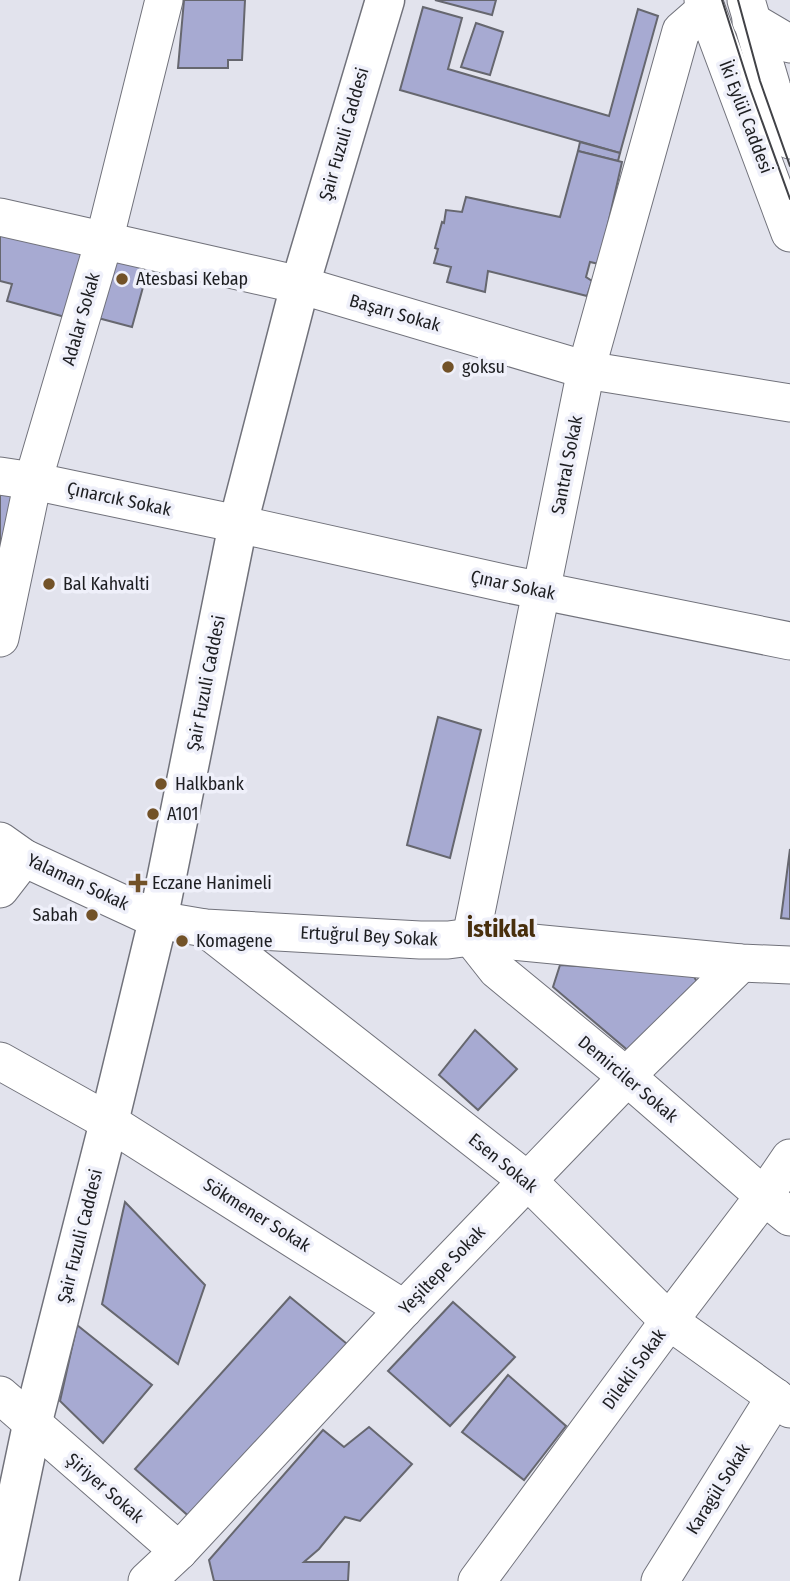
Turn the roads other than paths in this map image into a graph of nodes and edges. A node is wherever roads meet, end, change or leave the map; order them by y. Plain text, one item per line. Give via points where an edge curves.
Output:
1 (164, 0) edge
2 (385, 0) edge
3 (705, 4) edge
4 (749, 11) edge
5 (790, 44) edge
6 (790, 139) edge
7 (0, 217) edge
8 (790, 233) edge
9 (104, 241) junction
10 (300, 285) junction
11 (586, 370) junction
12 (790, 403) edge
13 (16, 479) edge
14 (238, 524) junction
15 (542, 591) junction
16 (0, 638) edge
17 (790, 640) edge
18 (12, 850) edge
19 (0, 890) edge
20 (158, 920) junction
21 (205, 928) junction
22 (471, 937) junction
23 (741, 962) junction
24 (790, 965) edge
25 (0, 1061) edge
26 (626, 1076) junction
27 (109, 1122) junction
28 (790, 1158) edge
29 (528, 1181) junction
30 (777, 1206) edge
31 (404, 1309) junction
32 (670, 1321) junction
33 (0, 1395) edge
34 (783, 1403) edge
35 (32, 1425) junction
36 (179, 1551) junction
37 (0, 1577) edge
38 (147, 1581) edge
39 (477, 1581) edge
40 (660, 1581) edge

1 - 9 street, Adalar Sokak
2 - 10 main road, Şair Fuzuli Caddesi
3 - 8 street, İki Eylül Caddesi
3 - 11 street, Santral Sokak via 681,31
4 - 5 street
4 - 6 street
7 - 9 street, Başarı Sokak
9 - 10 street, Başarı Sokak
9 - 13 street, Adalar Sokak
10 - 11 street, Başarı Sokak
10 - 14 main road, Şair Fuzuli Caddesi
11 - 12 street, Başarı Sokak
11 - 15 street, Santral Sokak
13 - 14 street, Çınarcık Sokak
13 - 16 street, Adalar Sokak
14 - 15 street, Çınar Sokak
14 - 20 main road, Şair Fuzuli Caddesi
15 - 17 street, Çınar Sokak
15 - 22 street, Santral Sokak
18 - 19 street
18 - 20 street, Yalaman Sokak
20 - 21 street, Ertuğrul Bey Sokak
20 - 27 main road, Şair Fuzuli Caddesi
21 - 22 street, Ertuğrul Bey Sokak via 420,940
21 - 29 street, Esen Sokak
22 - 23 street, Ertuğrul Bey Sokak
22 - 26 street, Demirciler Sokak via 497,970
23 - 24 street, Ertuğrul Bey Sokak
23 - 26 street, Yeşiltepe Sokak
25 - 27 street, Sökmener Sokak
26 - 29 street, Yeşiltepe Sokak
26 - 30 street, Demirciler Sokak
27 - 31 street, Sökmener Sokak
27 - 35 main road, Şair Fuzuli Caddesi
28 - 30 street, Dilekli Sokak
29 - 31 street, Yeşiltepe Sokak
29 - 32 street, Esen Sokak
30 - 32 street, Dilekli Sokak
31 - 36 street, Yeşiltepe Sokak
32 - 34 street, Esen Sokak
32 - 39 street, Dilekli Sokak
33 - 35 street, Şiriyer Sokak
34 - 40 street, Karagül Sokak
35 - 36 street, Şiriyer Sokak
35 - 37 main road, Şair Fuzuli Caddesi
36 - 38 street, Yeşiltepe Sokak

